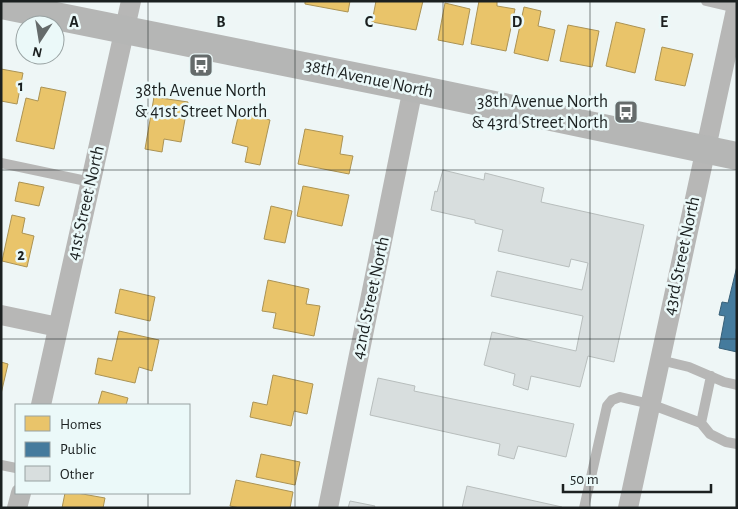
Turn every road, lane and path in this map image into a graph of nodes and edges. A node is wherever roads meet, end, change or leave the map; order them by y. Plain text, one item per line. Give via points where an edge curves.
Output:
1 (131, 1) edge
2 (706, 1) edge
3 (1, 5) edge
4 (736, 6) edge
5 (125, 29) junction
6 (413, 88) junction
7 (704, 149) junction
8 (737, 156) edge
9 (1, 163) edge
10 (91, 182) junction
11 (1, 315) edge
12 (58, 327) junction
13 (660, 360) junction
14 (711, 376) junction
15 (737, 385) edge
16 (40, 404) edge
17 (650, 404) junction
18 (701, 422) junction
19 (737, 444) edge
20 (1, 465) edge
21 (15, 468) edge
22 (21, 494) edge
23 (17, 508) edge
24 (328, 508) edge
25 (584, 508) edge
26 (628, 508) edge

1 - 5 street, 41st Street North
2 - 4 lane
3 - 5 main road, 38th Avenue North
4 - 7 street, 43rd Street North
5 - 6 main road, 38th Avenue North
5 - 10 street, 41st Street North
6 - 7 main road, 38th Avenue North
6 - 24 street, 42nd Street North
7 - 8 main road, 38th Avenue North
7 - 13 street, 43rd Street North
9 - 10 lane
10 - 12 street, 41st Street North
11 - 12 street
12 - 16 street, 41st Street North
13 - 14 lane via 689,366
13 - 17 street, 43rd Street North
14 - 15 lane
14 - 18 lane
17 - 18 lane
17 - 25 lane via 620,397 606,406
17 - 26 street, 43rd Street North
18 - 19 lane via 710,434
20 - 21 lane
22 - 23 street

